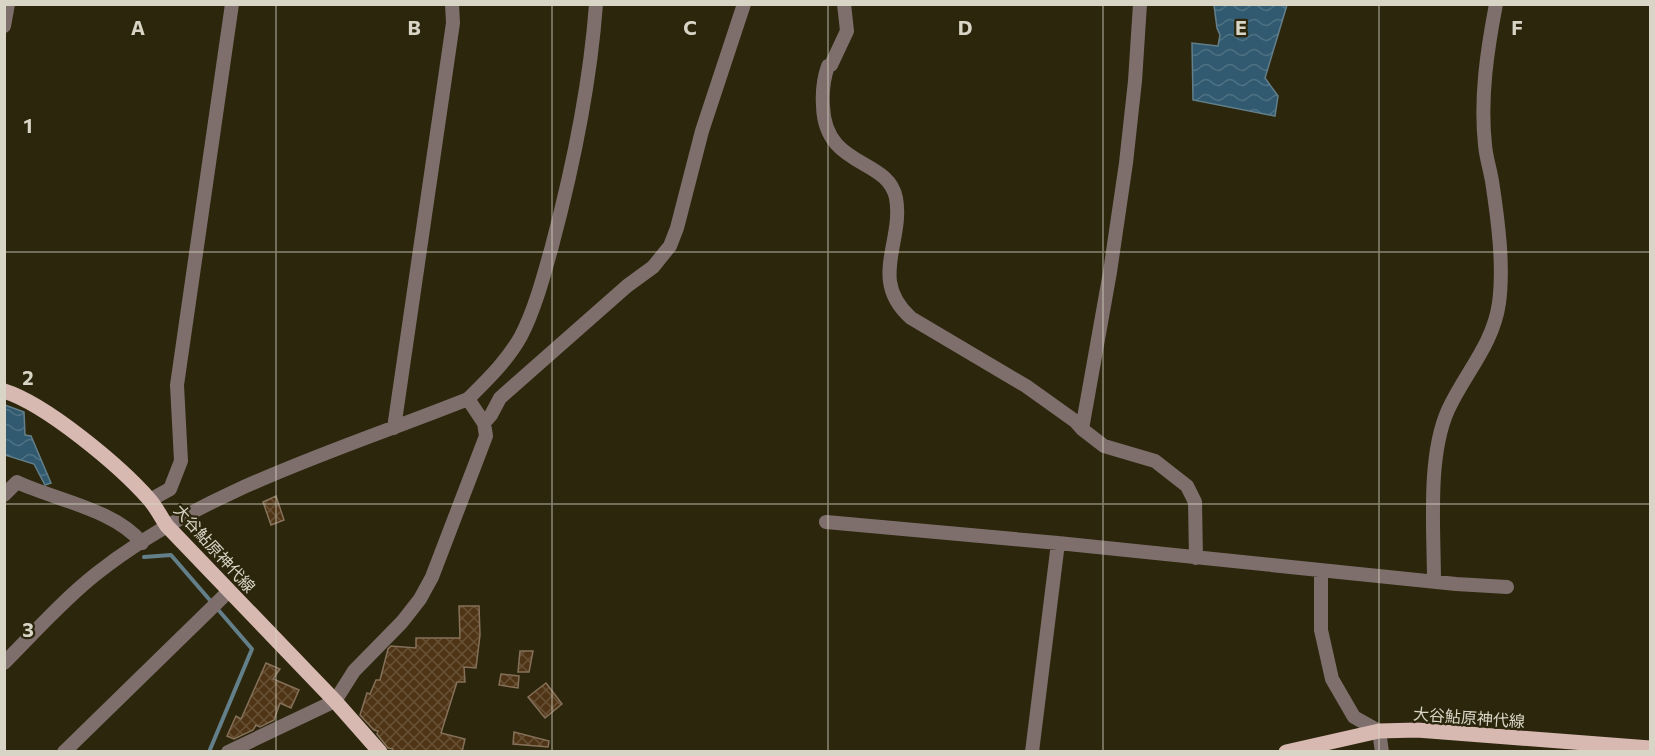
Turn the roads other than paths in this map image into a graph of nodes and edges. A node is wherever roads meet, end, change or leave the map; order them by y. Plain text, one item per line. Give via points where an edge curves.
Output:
1 (8, 4) edge
2 (232, 4) edge
3 (452, 4) edge
4 (596, 4) edge
5 (744, 4) edge
6 (844, 4) edge
7 (1140, 4) edge
8 (1496, 4) edge
9 (4, 26) edge
10 (4, 391) edge
11 (468, 399) junction
12 (484, 423) junction
13 (394, 428) junction
14 (1082, 429) junction
15 (4, 495) edge
16 (150, 500) junction
17 (826, 522) dead end
18 (167, 526) junction
19 (142, 543) junction
20 (1058, 543) junction
21 (1196, 558) junction
22 (1321, 571) junction
23 (1434, 582) junction
24 (1507, 587) dead end
25 (229, 591) junction
26 (4, 663) edge
27 (335, 701) junction
28 (1379, 731) junction
29 (1650, 748) edge
30 (64, 752) edge
31 (228, 752) edge
32 (380, 752) edge
33 (1032, 752) edge
34 (1286, 752) edge
35 (1382, 752) edge

1 - 9 street
2 - 16 street via 177,385 181,461 170,489
3 - 13 street via 453,23
4 - 11 street via 584,102 566,195 542,280 521,336 495,372
5 - 12 street via 702,131 670,246 653,267 500,398
6 - 14 street via 847,31 822,85 823,121 828,136 842,151 890,183 896,197 891,291 900,308 1026,386
7 - 14 street via 1126,163
8 - 23 street via 1487,51 1485,143 1501,264 1499,304 1480,358 1449,409 1440,434 1434,488
10 - 16 main road, 大谷鮎原神代線 via 40,408 101,453
11 - 12 street
11 - 13 street
12 - 27 street via 486,436 432,577 402,622 354,670
13 - 18 street via 253,483
14 - 21 street via 1104,446 1155,461 1188,486 1195,502
15 - 19 street via 17,482 65,498 131,530
16 - 18 main road, 大谷鮎原神代線
17 - 20 street
18 - 19 street
18 - 25 main road, 大谷鮎原神代線
19 - 26 street via 96,574
20 - 21 street
20 - 33 street
21 - 22 street
22 - 23 street
22 - 28 street via 1321,630 1332,679 1354,717
23 - 24 street
25 - 27 main road, 大谷鮎原神代線
25 - 30 street
27 - 31 street
27 - 32 main road, 大谷鮎原神代線
28 - 29 main road, 大谷鮎原神代線 via 1417,730
28 - 34 main road, 大谷鮎原神代線
28 - 35 street

